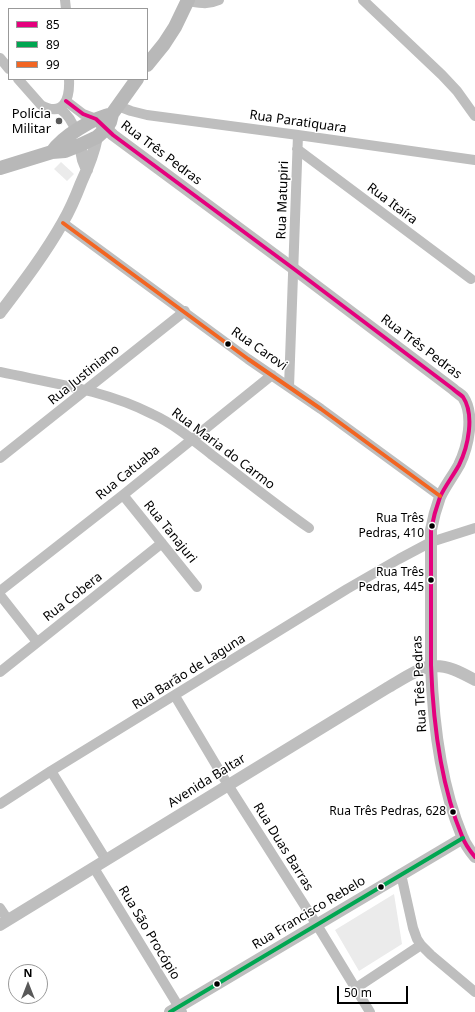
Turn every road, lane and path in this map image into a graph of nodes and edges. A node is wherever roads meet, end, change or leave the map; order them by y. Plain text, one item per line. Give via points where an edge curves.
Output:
1 (219, 0) edge
2 (363, 0) edge
3 (188, 1) edge
4 (0, 58) edge
5 (148, 64) edge
6 (8, 67) edge
7 (19, 80) edge
8 (69, 80) edge
9 (136, 80) edge
10 (63, 105) junction
11 (115, 110) junction
12 (475, 116) edge
13 (96, 119) junction
14 (75, 131) junction
15 (102, 133) junction
16 (298, 135) junction
17 (80, 145) junction
18 (297, 149) junction
19 (52, 152) junction
20 (475, 160) edge
21 (0, 168) edge
22 (87, 170) junction
23 (63, 223) junction
24 (294, 269) junction
25 (471, 279) dead end
26 (6, 298) edge
27 (185, 311) junction
28 (0, 312) edge
29 (0, 372) edge
30 (272, 375) junction
31 (289, 387) junction
32 (86, 390) junction
33 (192, 439) junction
34 (475, 453) edge
35 (462, 456) junction
36 (0, 458) edge
37 (123, 495) junction
38 (440, 496) junction
39 (309, 528) dead end
40 (475, 528) edge
41 (431, 542) junction
42 (162, 543) junction
43 (197, 587) dead end
44 (0, 591) edge
45 (0, 595) edge
46 (37, 642) junction
47 (431, 665) junction
48 (0, 672) edge
49 (474, 676) edge
50 (175, 696) junction
51 (51, 771) junction
52 (228, 785) junction
53 (0, 804) edge
54 (463, 838) junction
55 (475, 857) edge
56 (106, 860) junction
57 (94, 868) junction
58 (401, 874) junction
59 (0, 908) edge
60 (4, 923) edge
61 (317, 925) junction
62 (421, 945) junction
63 (356, 988) junction
64 (475, 992) edge
65 (177, 1010) edge
66 (370, 1012) edge

1 - 3 street via 210,3
2 - 12 street via 442,75
3 - 5 main road via 176,28
4 - 6 street
7 - 10 street via 41,106 52,109
8 - 10 street via 68,94
9 - 11 main road
10 - 13 street
10 - 14 street
11 - 13 main road
11 - 15 main road
11 - 16 street, Rua Paratiquara
13 - 14 main road
13 - 15 street, Rua Três Pedras
13 - 17 main road via 83,135
14 - 19 main road
15 - 17 main road
15 - 22 street
15 - 24 street, Rua Três Pedras
16 - 18 street, Rua Matupiri
16 - 20 street, Rua Paratiquara
17 - 19 main road via 65,151
17 - 22 street via 82,160
18 - 24 street, Rua Matupiri
18 - 25 street, Rua Itaíra
19 - 21 main road
22 - 23 street
23 - 26 street via 43,253
23 - 27 street, Rua Carovi
24 - 31 street, Rua Matupiri
24 - 35 street, Rua Três Pedras via 463,398 468,407 470,431 467,447
26 - 28 street
27 - 30 street, Rua Carovi
27 - 32 street, Rua Justiniano
29 - 32 street, Rua Maria do Carmo
30 - 31 street, Rua Carovi
30 - 33 street, Rua Catuaba
31 - 38 street, Rua Carovi
32 - 33 street, Rua Maria do Carmo via 137,407
32 - 36 street, Rua Justiniano
33 - 37 street, Rua Catuaba
33 - 39 street, Rua Maria do Carmo
34 - 35 street
35 - 38 street, Rua Três Pedras
37 - 42 street, Rua Tanajuri
37 - 44 street, Rua Catuaba
38 - 41 street, Rua Três Pedras via 434,514
40 - 41 street, Rua Barão de Laguna
41 - 47 street, Rua Três Pedras
41 - 50 street, Rua Barão de Laguna via 346,590
42 - 43 street, Rua Tanajuri
42 - 46 street, Rua Cobera
45 - 46 street
46 - 48 street, Rua Cobera
47 - 49 street
47 - 52 street, Avenida Baltar via 388,688
47 - 54 street, Rua Três Pedras via 438,744 450,800
50 - 51 street, Rua Barão de Laguna
50 - 52 street, Rua Duas Barras
51 - 53 street, Rua Barão de Laguna
51 - 56 street
52 - 56 street, Avenida Baltar
52 - 61 street, Rua Duas Barras
54 - 55 street, Rua Três Pedras
54 - 58 street, Rua Francisco Rebelo
56 - 57 street, Avenida Baltar
57 - 60 street, Avenida Baltar
57 - 65 street, Rua São Procópio
58 - 61 street, Rua Francisco Rebelo
58 - 62 street via 413,928
59 - 60 street
61 - 63 street, Rua Duas Barras
61 - 65 street, Rua Francisco Rebelo
62 - 63 street
62 - 64 street
63 - 66 street, Rua Duas Barras

